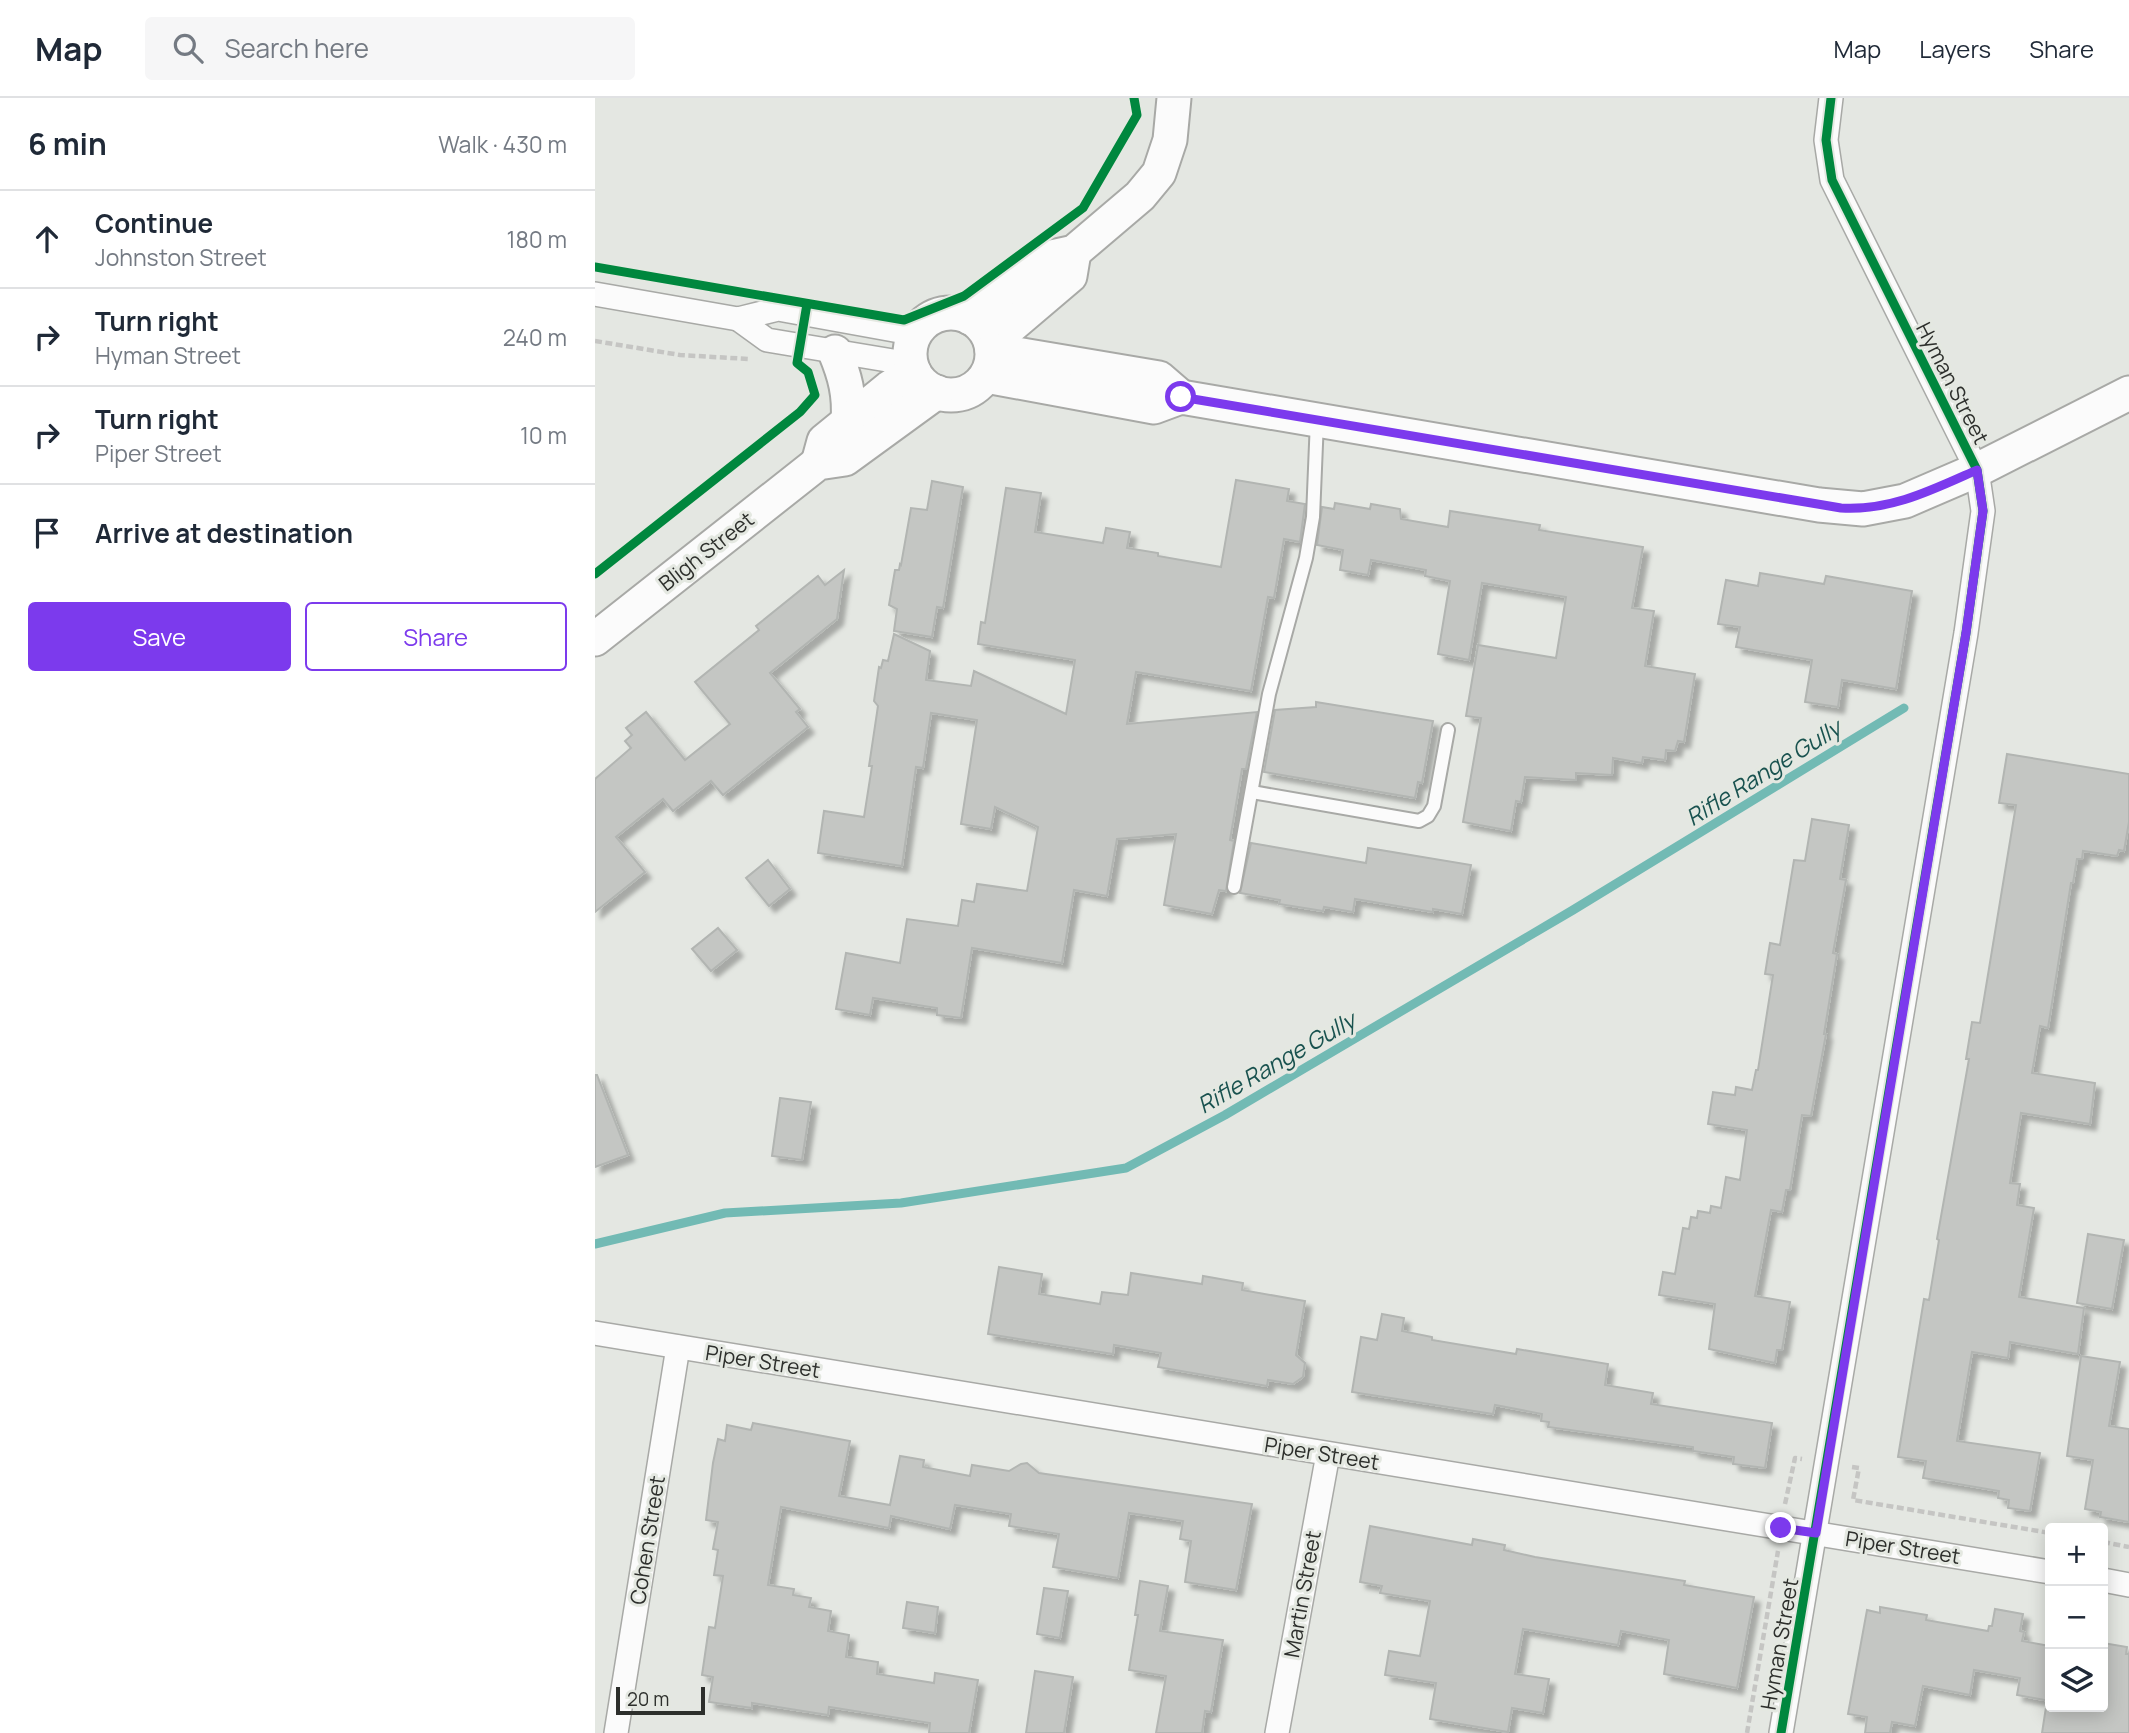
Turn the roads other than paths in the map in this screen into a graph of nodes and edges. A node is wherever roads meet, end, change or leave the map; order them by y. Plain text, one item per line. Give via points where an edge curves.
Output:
1 (1174, 98) edge
2 (1831, 98) edge
3 (1074, 252) junction
4 (595, 295) edge
5 (738, 318) junction
6 (970, 318) junction
7 (835, 352) junction
8 (989, 357) junction
9 (919, 366) junction
10 (2129, 393) edge
11 (1317, 419) junction
12 (849, 421) junction
13 (818, 463) junction
14 (1977, 470) junction
15 (595, 639) edge
16 (1448, 730) dead end
17 (1252, 792) junction
18 (1234, 887) dead end
19 (595, 1333) edge
20 (678, 1348) junction
21 (1328, 1454) junction
22 (1816, 1533) junction
23 (2045, 1571) edge
24 (2108, 1581) edge
25 (2129, 1585) edge
26 (617, 1733) edge
27 (1277, 1733) edge
28 (1781, 1733) edge

1 - 3 street via 1170,140 1159,173
2 - 14 street, Hyman Street via 1826,140 1832,180
3 - 6 street via 1051,257
3 - 8 street via 1070,276
4 - 5 street
5 - 7 street via 767,340
5 - 9 street via 778,309
6 - 8 street via 986,333
6 - 9 street via 946,314 923,324
7 - 9 street
7 - 12 street via 846,380
8 - 9 street via 969,391 958,394
8 - 11 street via 1159,378 1181,397
9 - 12 street, Bligh Street
9 - 13 street, Bligh Street via 845,459
10 - 14 street
11 - 14 street via 1841,508 1905,501
11 - 17 lane via 1313,517 1306,558 1269,694
12 - 13 street, Bligh Street via 824,440
13 - 15 street, Bligh Street
14 - 22 street, Hyman Street via 1983,511 1966,633
16 - 17 lane via 1434,806 1419,821
17 - 18 lane
19 - 20 street, Piper Street
20 - 21 street, Piper Street
20 - 26 street, Cohen Street
21 - 22 street, Piper Street
21 - 27 street, Martin Street
22 - 23 street, Piper Street
22 - 28 street, Hyman Street
24 - 25 street

